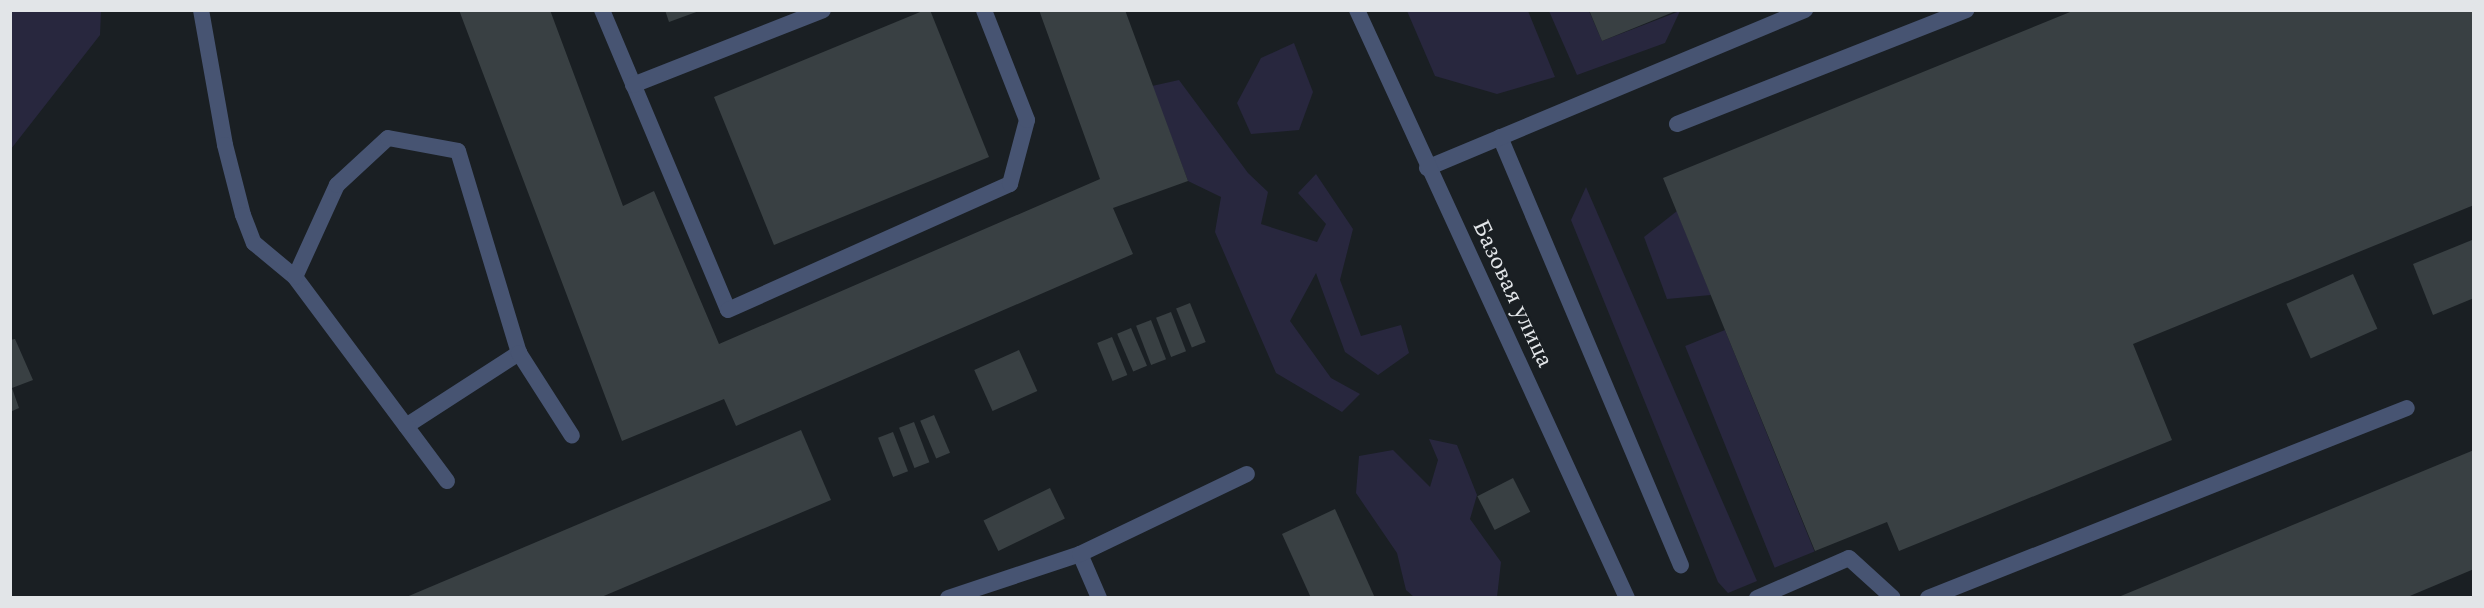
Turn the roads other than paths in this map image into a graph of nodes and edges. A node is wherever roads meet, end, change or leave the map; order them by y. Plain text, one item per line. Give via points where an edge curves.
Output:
1 (201, 10) edge
2 (602, 10) edge
3 (823, 10) edge
4 (984, 10) edge
5 (1357, 10) edge
6 (1805, 10) edge
7 (1966, 10) edge
8 (633, 85) junction
9 (1677, 124) dead end
10 (1500, 137) junction
11 (1427, 168) junction
12 (296, 277) junction
13 (519, 353) junction
14 (2407, 408) dead end
15 (406, 426) junction
16 (572, 436) dead end
17 (1247, 474) dead end
18 (447, 481) dead end
19 (1080, 555) junction
20 (1681, 565) dead end
21 (948, 597) edge
22 (1099, 597) edge
23 (1627, 597) edge
24 (1758, 597) edge
25 (1893, 597) edge
26 (1928, 597) edge

1 - 12 street via 225,146 243,215 254,243
2 - 8 street
3 - 8 street
4 - 8 street via 1027,120 1011,184 728,310
5 - 11 street, Базовая улица
6 - 10 street
7 - 9 street
10 - 11 street
10 - 20 street
11 - 23 street, Базовая улица
12 - 13 street via 337,185 388,138 458,151
12 - 15 street
13 - 15 street
13 - 16 street
14 - 26 street
15 - 18 street
17 - 19 street
19 - 21 street
19 - 22 street
24 - 25 street via 1850,558

